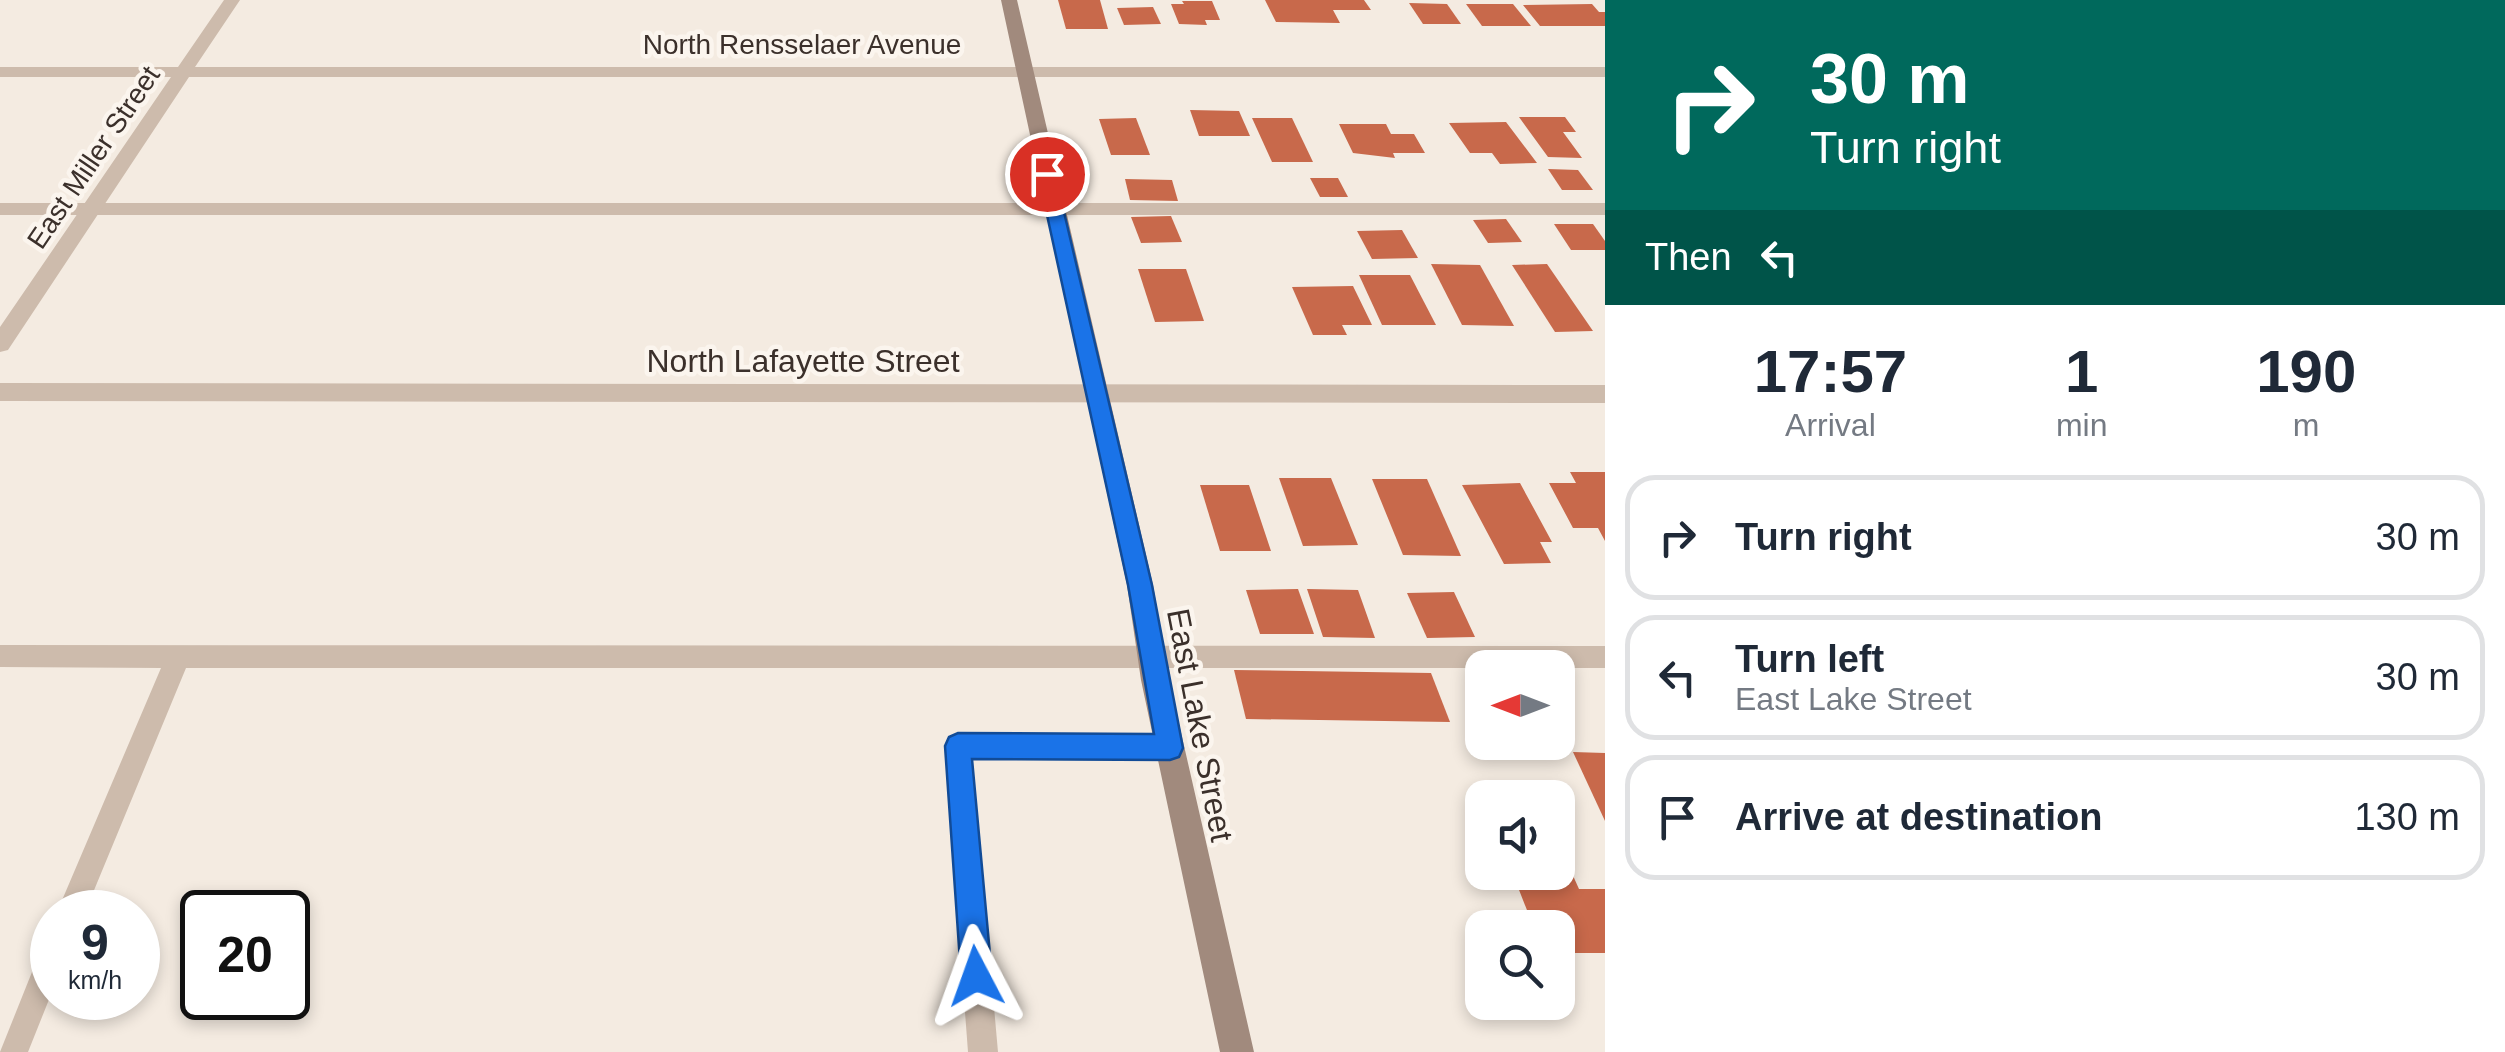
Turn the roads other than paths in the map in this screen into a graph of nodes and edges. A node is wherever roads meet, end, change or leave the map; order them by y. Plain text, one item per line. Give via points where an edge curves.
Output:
1 (232, 0) edge
2 (1009, 0) edge
3 (0, 72) edge
4 (184, 72) junction
5 (1024, 72) junction
6 (1605, 72) edge
7 (1054, 208) junction
8 (0, 209) edge
9 (1605, 209) edge
10 (90, 210) junction
11 (0, 344) edge
12 (0, 392) edge
13 (1097, 394) junction
14 (1605, 394) edge
15 (0, 656) edge
16 (178, 656) junction
17 (1151, 656) junction
18 (1605, 657) edge
19 (1170, 748) junction
20 (80, 890) edge
21 (30, 1011) edge
22 (13, 1052) edge
23 (983, 1052) edge
24 (1237, 1052) edge

1 - 4 street, East Miller Street
2 - 5 street, East Lake Street
3 - 4 street, North Rensselaer Avenue
4 - 5 street, North Rensselaer Avenue
4 - 10 street, East Miller Street
5 - 6 street, North Rensselaer Avenue
5 - 7 street, East Lake Street
7 - 9 lane
7 - 10 lane
7 - 13 street, East Lake Street
8 - 10 lane
10 - 11 street, East Miller Street
12 - 13 street, North Lafayette Street
13 - 14 street, North Lafayette Street
13 - 17 street, East Lake Street
15 - 16 lane
16 - 17 lane
16 - 20 lane
17 - 18 lane
17 - 19 street, East Lake Street
19 - 23 lane via 958,746
19 - 24 street, East Lake Street
21 - 22 lane

